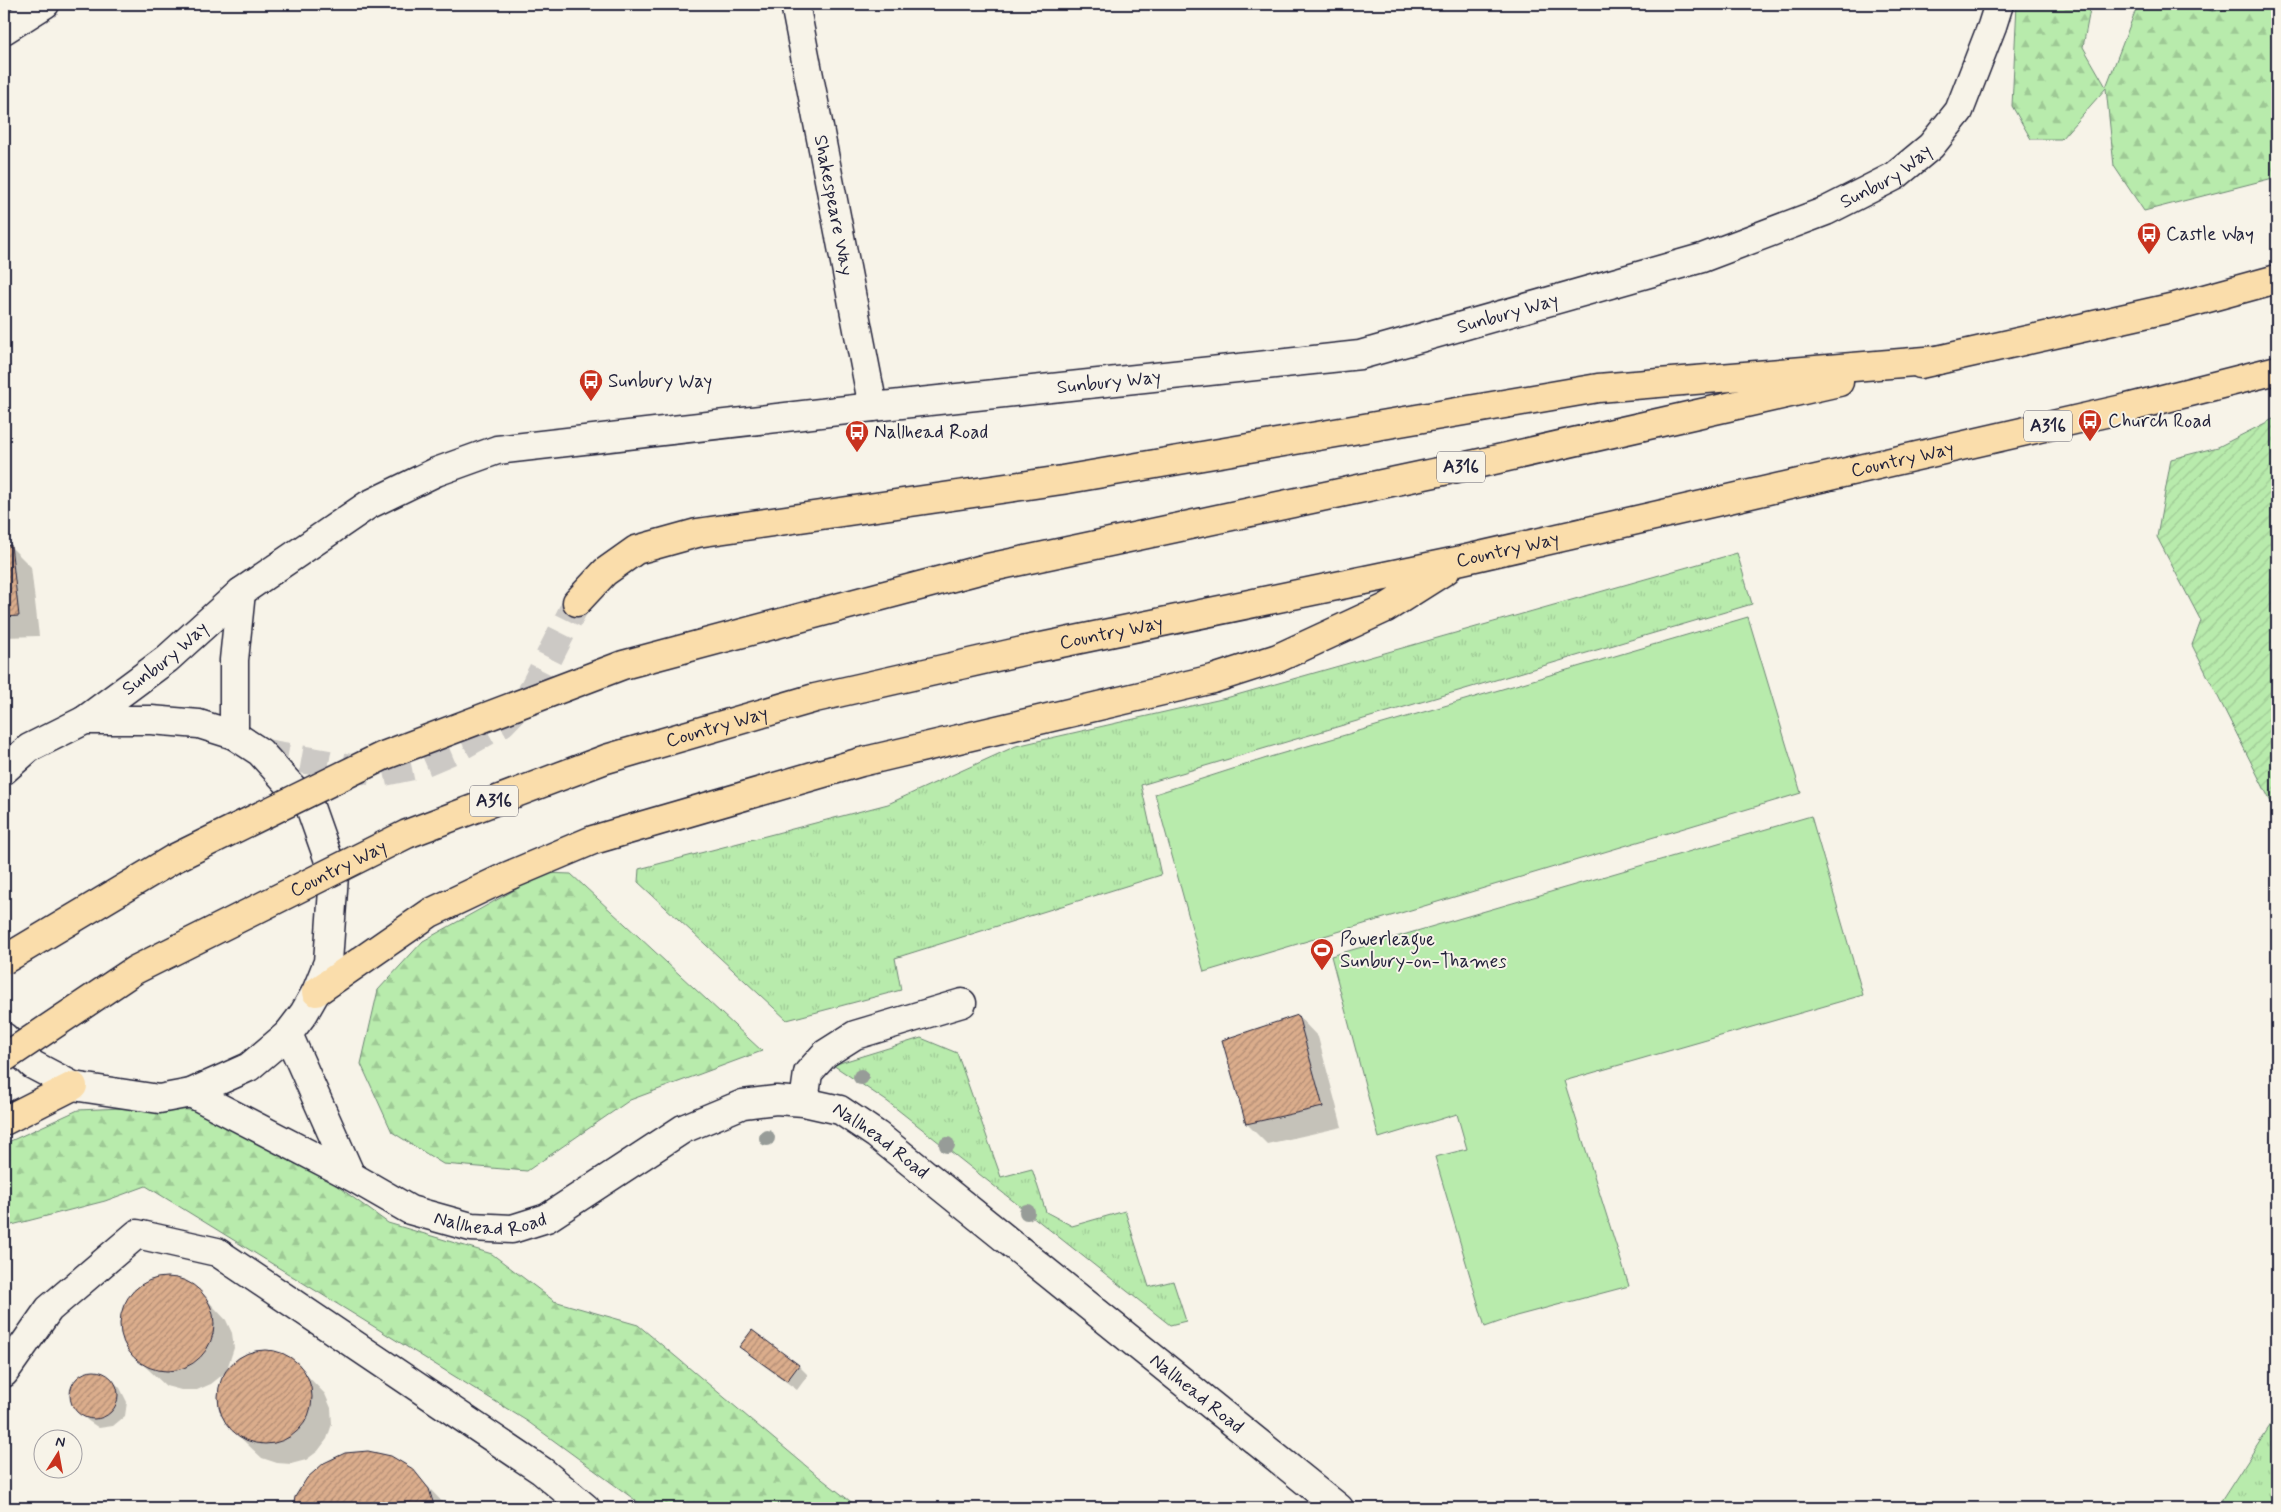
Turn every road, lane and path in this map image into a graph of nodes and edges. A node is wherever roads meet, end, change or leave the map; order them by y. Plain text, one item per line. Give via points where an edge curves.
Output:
1 (45, 4) edge
2 (795, 4) edge
3 (1999, 4) edge
4 (4, 30) edge
5 (2277, 279) edge
6 (1938, 360) junction
7 (2277, 370) edge
8 (873, 407) junction
9 (1462, 560) junction
10 (241, 592) junction
11 (577, 602) tunnel mouth
12 (85, 720) junction
13 (234, 735) junction
14 (16, 746) edge
15 (4, 770) edge
16 (4, 960) edge
17 (316, 992) junction
18 (962, 1004) dead end
19 (288, 1034) junction
20 (4, 1037) edge
21 (4, 1058) edge
22 (73, 1086) junction
23 (191, 1093) junction
24 (804, 1102) junction
25 (4, 1121) edge
26 (351, 1176) junction
27 (4, 1373) edge
28 (586, 1508) edge
29 (1339, 1508) edge

1 - 4 street
2 - 8 street, Shakespeare Way
3 - 8 street, Sunbury Way via 1959,111 1931,146 1895,176 1826,211 1702,258 1360,355
5 - 6 highway, A316
6 - 11 highway via 1598,388 1062,480 697,533 636,550 605,572
6 - 16 highway, A316, bridge via 1476,464 983,569 622,665 383,756 172,859
7 - 9 highway, Country Way / A316 via 2117,410
8 - 10 street, Sunbury Way via 497,450 436,472 368,505
9 - 17 highway via 1386,608 1278,658 1213,679 861,762 594,840 430,913
9 - 21 highway, Country Way / A316, bridge via 1027,650 815,698 616,756 408,834 135,970
10 - 12 street, Sunbury Way via 167,659
10 - 13 street, Sunbury Way via 234,660
12 - 13 street via 199,724
12 - 14 street, Sunbury Way
13 - 17 street via 260,752 310,807 334,875 328,962
14 - 15 street, Sunbury Way
17 - 19 street
18 - 24 street via 855,1035 825,1054 808,1073
19 - 23 street via 250,1067
19 - 26 street
20 - 22 street via 33,1065
22 - 23 street via 159,1099
22 - 25 highway
23 - 26 street, Nallhead Road
24 - 26 street, Nallhead Road via 776,1100 743,1104 683,1129 547,1218 512,1229 471,1227 410,1210
24 - 29 street, Nallhead Road via 840,1110 877,1136
27 - 28 street via 49,1309 137,1234 217,1252 542,1471

